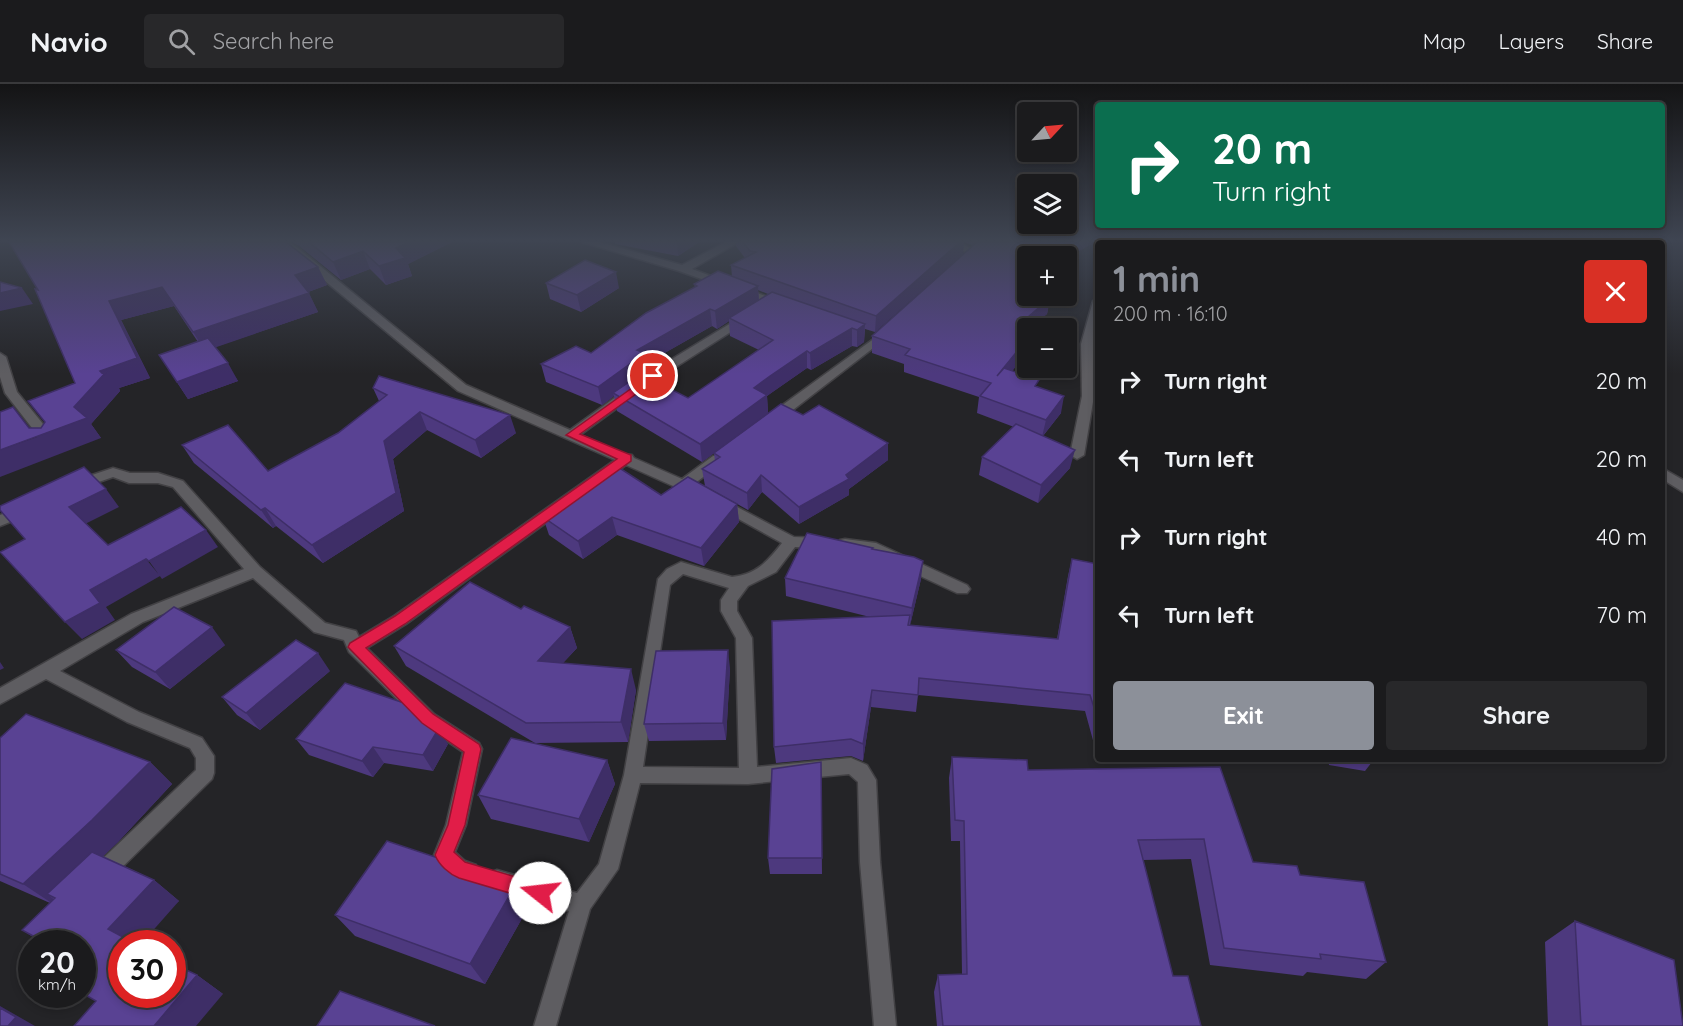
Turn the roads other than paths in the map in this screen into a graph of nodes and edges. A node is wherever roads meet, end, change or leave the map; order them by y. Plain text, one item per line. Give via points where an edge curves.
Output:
1 (338, 286) edge
2 (718, 286) edge
3 (763, 307) junction
4 (794, 309) edge
5 (1095, 313) edge
6 (896, 324) edge
7 (0, 357) edge
8 (5, 395) edge
9 (758, 429) edge
10 (572, 435) junction
11 (52, 443) edge
12 (731, 450) edge
13 (1077, 455) dead end
14 (627, 458) junction
15 (1665, 474) edge
16 (685, 484) junction
17 (1683, 487) edge
18 (61, 492) edge
19 (35, 506) edge
20 (0, 521) edge
21 (791, 542) junction
22 (255, 571) junction
23 (743, 582) junction
24 (962, 589) dead end
25 (355, 647) junction
26 (44, 670) junction
27 (0, 697) edge
28 (633, 775) junction
29 (748, 776) junction
30 (87, 888) edge
31 (581, 904) junction
32 (545, 1026) edge
33 (885, 1026) edge

1 - 10 street via 462,388
2 - 3 street
3 - 4 street
3 - 10 street via 653,376
5 - 13 street via 1087,344 1088,396
6 - 9 street
7 - 8 street
8 - 11 street
10 - 14 street
12 - 16 street
14 - 16 street
14 - 25 street via 400,620
15 - 17 street
16 - 21 street
18 - 22 street via 113,472 178,484
19 - 20 street
21 - 23 street via 771,568
21 - 24 street via 871,547
22 - 25 street via 320,628 350,634
22 - 26 street via 137,618
23 - 28 street via 731,583 681,568 663,583
23 - 29 street via 729,600 729,611 744,638
25 - 31 street via 428,718 473,749 456,825 444,855 459,869
26 - 27 street
26 - 30 street via 124,712 196,743 204,756 205,772
28 - 29 street
28 - 31 street via 608,870
29 - 33 street via 851,766 867,780
31 - 32 street

